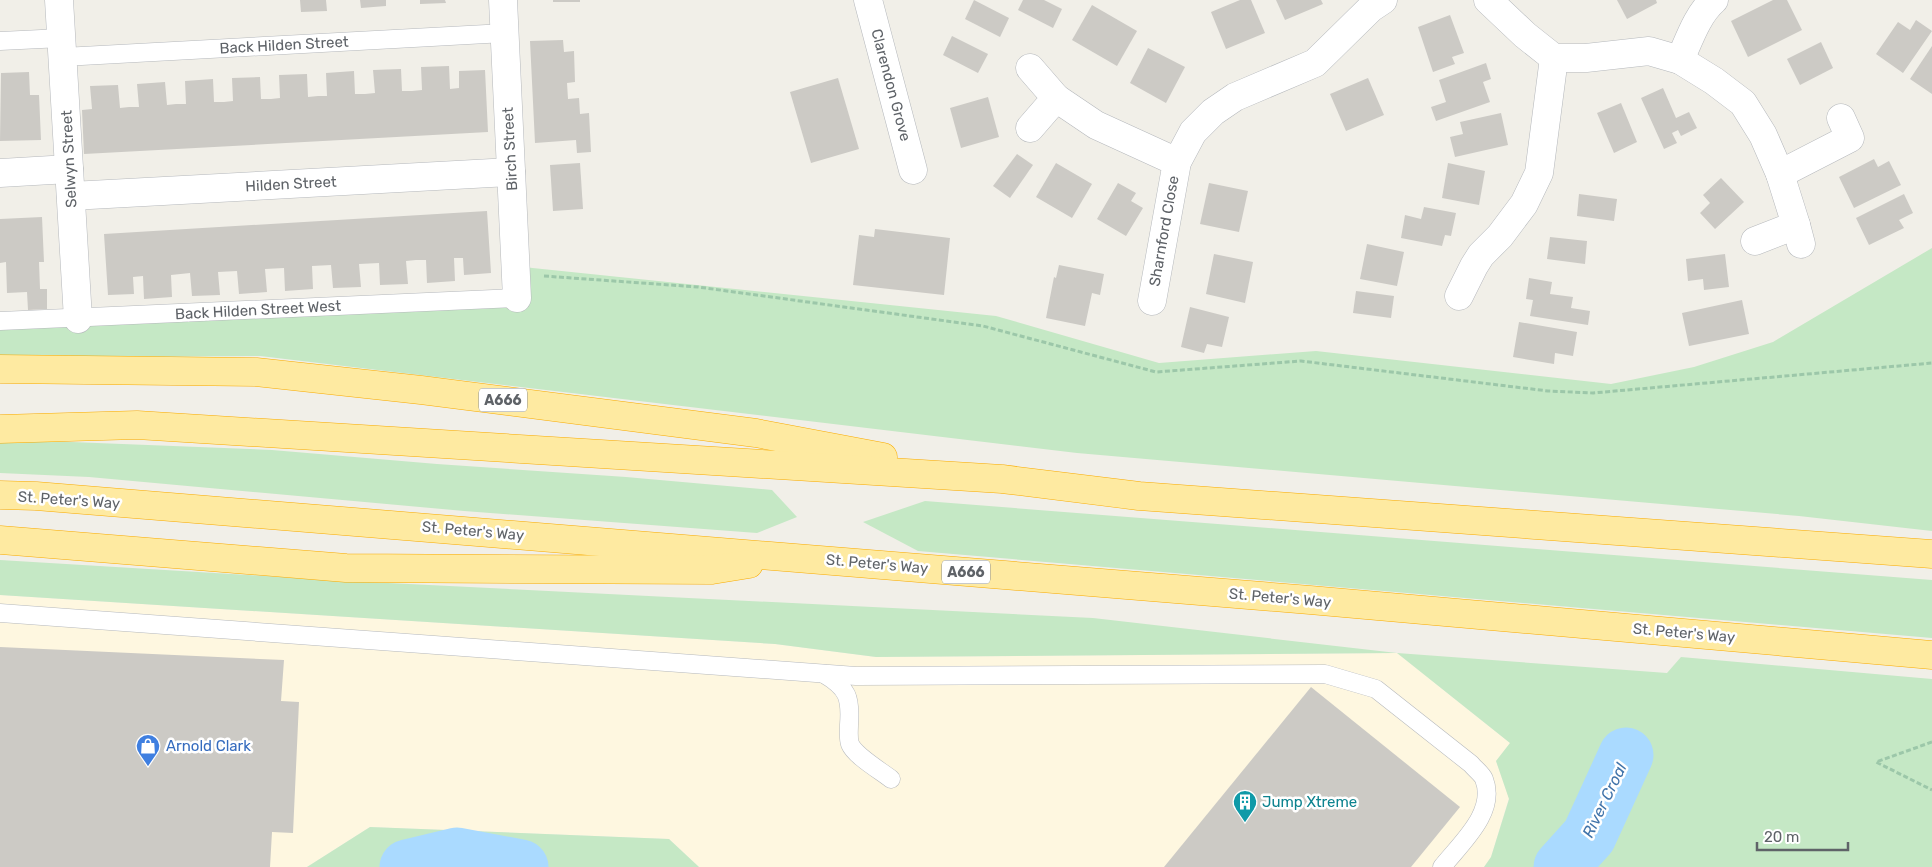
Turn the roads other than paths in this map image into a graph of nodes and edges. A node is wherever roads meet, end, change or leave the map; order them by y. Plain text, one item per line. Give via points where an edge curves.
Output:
1 (59, 0) edge
2 (503, 0) edge
3 (868, 0) edge
4 (1383, 0) edge
5 (1488, 0) edge
6 (1714, 0) edge
7 (505, 33) junction
8 (0, 40) edge
9 (62, 47) junction
10 (1554, 58) junction
11 (1680, 60) junction
12 (1030, 68) dead end
13 (1056, 98) junction
14 (1841, 118) dead end
15 (1030, 128) dead end
16 (1177, 162) junction
17 (69, 170) junction
18 (913, 170) dead end
19 (511, 172) junction
20 (0, 174) edge
21 (1780, 174) junction
22 (71, 196) junction
23 (1755, 241) dead end
24 (517, 286) joint
25 (1460, 296) dead end
26 (1152, 301) dead end
27 (78, 318) junction
28 (0, 321) edge
29 (0, 369) edge
30 (0, 429) edge
31 (1002, 479) junction
32 (0, 495) edge
33 (0, 540) edge
34 (1932, 554) edge
35 (787, 557) junction
36 (0, 613) edge
37 (1932, 655) edge
38 (821, 672) junction
39 (891, 779) dead end
40 (1442, 867) edge

1 - 9 street, Selwyn Street
2 - 7 street, Birch Street
3 - 18 street, Clarendon Grove
4 - 16 street, Sharnford Close via 1315,63 1235,97 1213,112 1193,132
5 - 10 street via 1525,36
6 - 11 street via 1704,12
7 - 9 lane, Back Hilden Street
7 - 19 street, Birch Street
8 - 9 lane, Back Hilden Street
9 - 17 street, Selwyn Street
10 - 11 street via 1649,52
10 - 25 street via 1539,173 1524,204 1474,266
11 - 21 street via 1743,103 1763,135
12 - 13 street, Sharnford Close
13 - 15 street
13 - 16 street, Sharnford Close via 1096,126
14 - 21 street via 1850,138
16 - 26 street, Sharnford Close
17 - 20 street
17 - 22 street, Selwyn Street
19 - 22 street, Hilden Street
19 - 24 street, Birch Street
21 - 23 street via 1798,235
22 - 27 street, Selwyn Street
24 - 27 lane, Back Hilden Street West
27 - 28 lane, Back Hilden Street West
29 - 31 highway, A666 via 256,372 421,390 756,433
30 - 31 highway, A666 via 137,425
31 - 34 highway, A666 via 1139,496
32 - 35 highway, St. Peter's Way / A666
33 - 35 highway, A666 via 346,568 712,570
35 - 37 highway, St. Peter's Way / A666
36 - 38 lane
38 - 39 lane via 842,687 848,697 850,744
38 - 40 lane via 856,676 1325,674 1376,689 1471,764 1484,778 1488,797 1483,816

